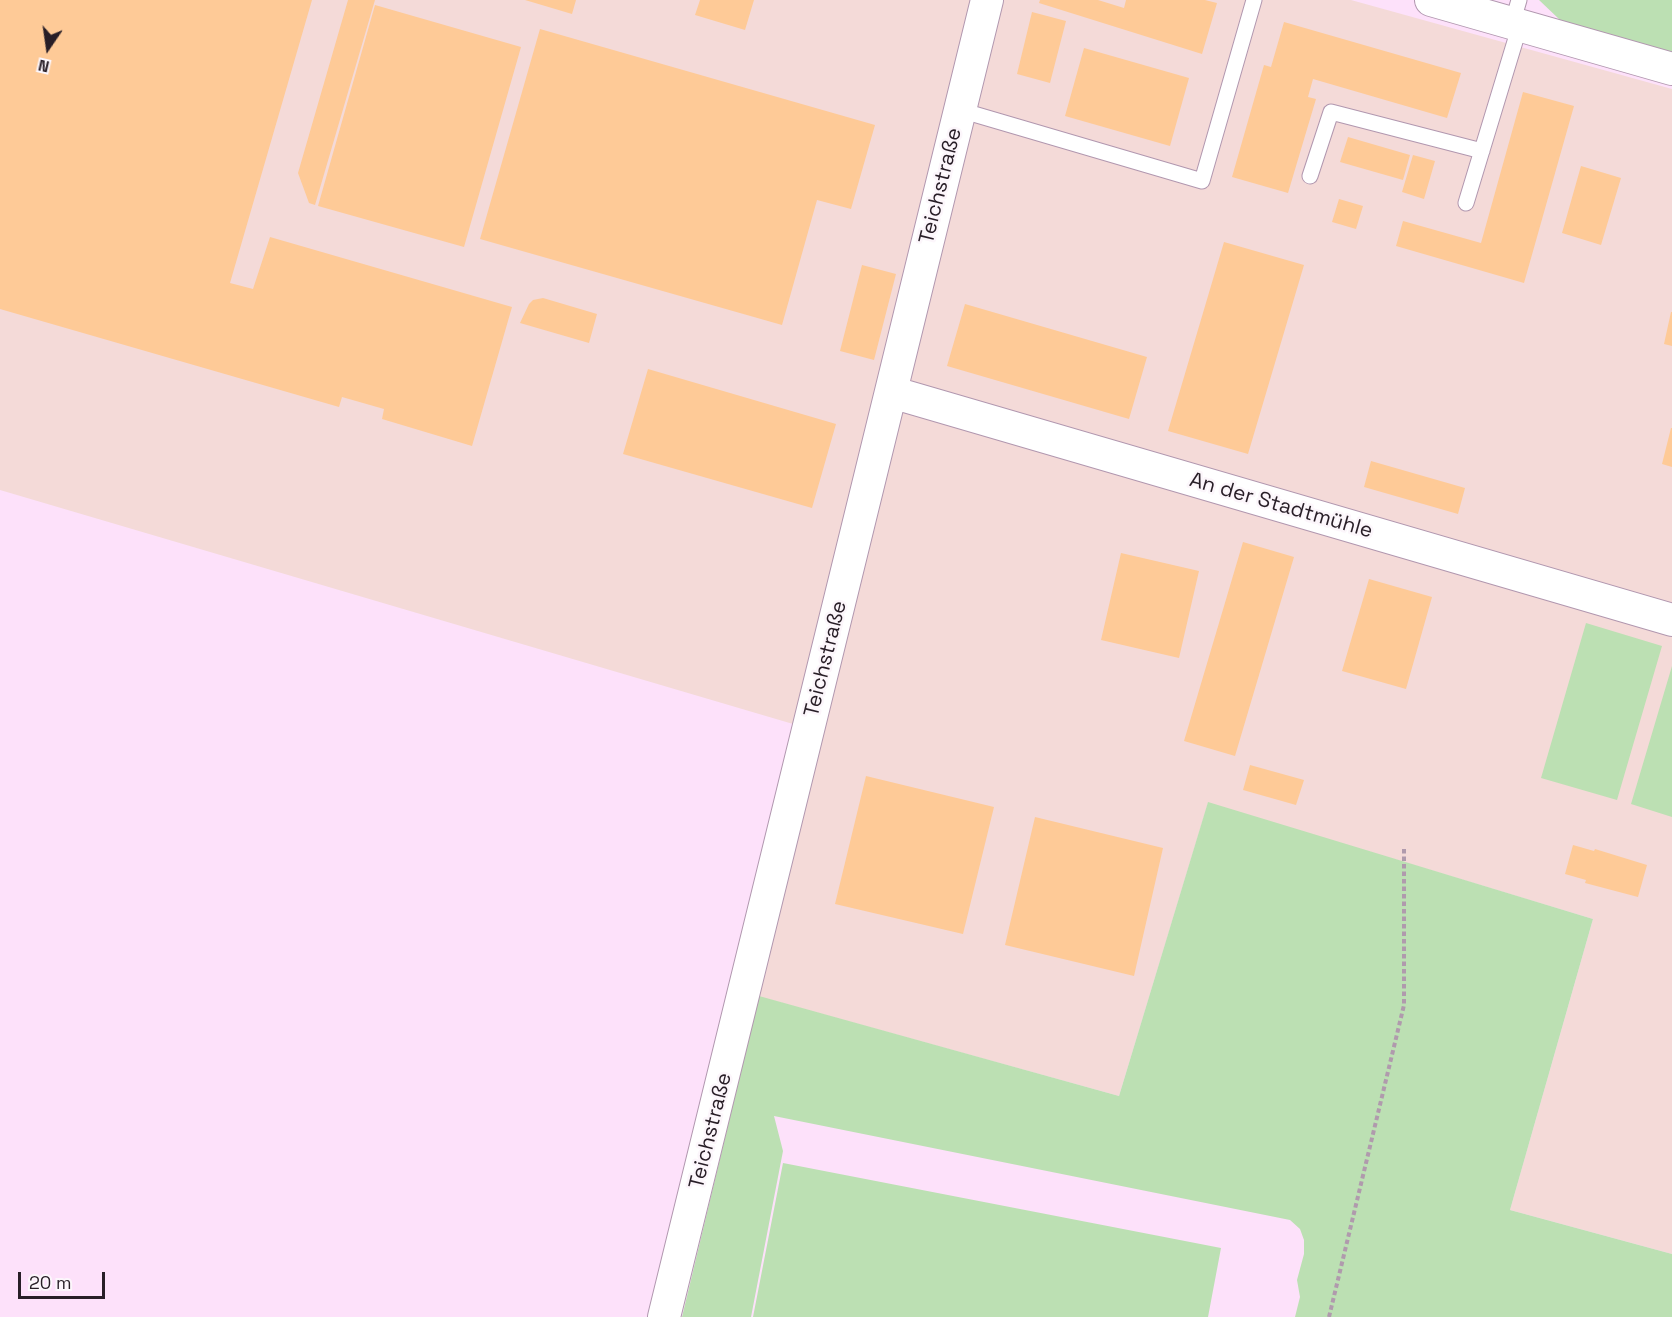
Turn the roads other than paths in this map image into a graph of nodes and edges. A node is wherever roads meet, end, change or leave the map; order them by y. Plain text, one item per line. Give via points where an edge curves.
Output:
1 (987, 0) edge
2 (1254, 0) edge
3 (1431, 0) edge
4 (1517, 16) edge
5 (1672, 69) edge
6 (960, 110) junction
7 (1482, 151) junction
8 (1310, 176) dead end
9 (1466, 203) dead end
10 (891, 392) junction
11 (1672, 620) edge
12 (664, 1317) edge

1 - 6 street, Teichstraße
2 - 6 lane via 1202,181
3 - 4 street
4 - 5 street
4 - 7 lane
6 - 10 street, Teichstraße
7 - 8 lane via 1331,112
7 - 9 lane
10 - 11 street, An der Stadtmühle
10 - 12 street, Teichstraße

